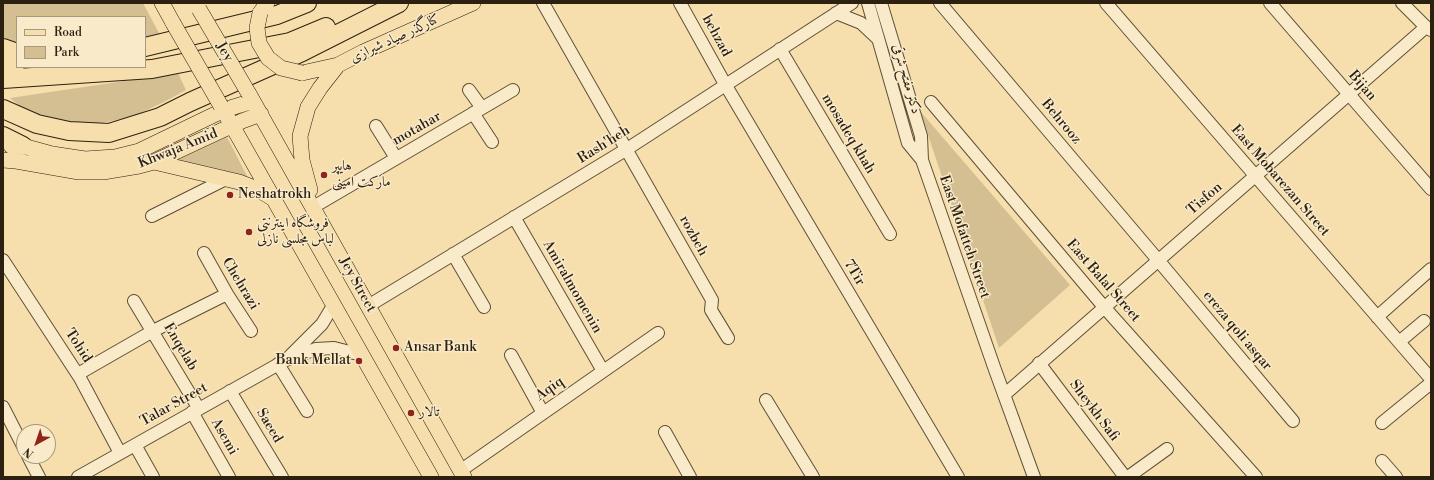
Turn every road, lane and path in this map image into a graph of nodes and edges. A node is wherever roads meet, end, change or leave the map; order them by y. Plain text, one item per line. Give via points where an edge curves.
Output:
1 (162, 3) edge
2 (307, 3) edge
3 (387, 3) edge
4 (399, 3) edge
5 (473, 3) edge
6 (543, 3) edge
7 (680, 3) edge
8 (852, 3) edge
9 (868, 3) edge
10 (881, 3) edge
11 (940, 3) edge
12 (1106, 3) edge
13 (1270, 3) edge
14 (1402, 3) edge
15 (197, 6) edge
16 (263, 8) edge
17 (833, 8) edge
18 (1429, 28) edge
19 (878, 39) junction
20 (146, 47) edge
21 (780, 49) junction
22 (338, 65) junction
23 (123, 68) edge
24 (725, 84) junction
25 (469, 90) dead end
26 (514, 90) dead end
27 (1349, 94) junction
28 (251, 97) junction
29 (931, 102) dead end
30 (223, 108) junction
31 (5, 110) edge
32 (477, 111) junction
33 (261, 114) junction
34 (232, 126) junction
35 (376, 126) dead end
36 (3, 136) edge
37 (492, 142) dead end
38 (3, 145) edge
39 (23, 146) junction
40 (627, 149) junction
41 (396, 158) junction
42 (3, 160) edge
43 (922, 160) junction
44 (154, 162) junction
45 (1255, 175) junction
46 (226, 179) junction
47 (1431, 189) edge
48 (272, 198) junction
49 (316, 210) junction
50 (152, 216) dead end
51 (514, 217) junction
52 (890, 234) dead end
53 (204, 253) dead end
54 (453, 254) junction
55 (3, 260) edge
56 (1158, 260) junction
57 (1431, 269) edge
58 (227, 294) junction
59 (134, 301) dead end
60 (334, 304) junction
61 (368, 306) junction
62 (484, 307) dead end
63 (1104, 307) junction
64 (1377, 317) junction
65 (1424, 321) dead end
66 (153, 331) junction
67 (250, 331) dead end
68 (658, 333) dead end
69 (728, 338) dead end
70 (1399, 342) junction
71 (362, 355) junction
72 (511, 355) dead end
73 (282, 362) junction
74 (1040, 363) junction
75 (603, 371) junction
76 (78, 374) junction
77 (1431, 379) edge
78 (1431, 383) edge
79 (230, 391) junction
80 (1004, 395) junction
81 (766, 400) dead end
82 (196, 410) junction
83 (307, 411) dead end
84 (4, 412) edge
85 (543, 413) junction
86 (1293, 421) dead end
87 (1382, 423) dead end
88 (666, 432) dead end
89 (16, 434) edge
90 (135, 445) junction
91 (1167, 449) dead end
92 (120, 453) junction
93 (1382, 461) dead end
94 (32, 464) edge
95 (462, 474) edge
96 (39, 477) edge
97 (78, 477) edge
98 (153, 477) edge
99 (229, 477) edge
100 (282, 477) edge
101 (431, 477) edge
102 (690, 477) edge
103 (813, 477) edge
104 (958, 477) edge
105 (1034, 477) edge
106 (1127, 477) edge
107 (1256, 477) edge
108 (1396, 477) edge

1 - 30 main road, Jey, bridge
2 - 20 highway via 277,15
3 - 23 highway via 290,42 152,69
4 - 31 highway via 302,52 160,117 109,133 69,132 37,124
5 - 22 main road, کنارگذر صیاد شیرازی
6 - 40 street, rozbeh
7 - 24 street, behzad
8 - 17 street, Rash'heh
9 - 19 street, دکتر مفتح شرقی
10 - 43 street, East Mofatteh Street via 921,136
11 - 56 street, Behrooz
12 - 45 street, East Mobarezan Street
13 - 27 street, Bijan
14 - 18 street
15 - 28 main road, Jey, bridge
16 - 22 main road, bridge via 257,28 259,42 268,58 281,68 302,73
17 - 19 street via 861,23
17 - 21 street, Rash'heh
18 - 27 street, Tisfon
19 - 43 street, دکتر مفتح شرقی via 908,143
21 - 24 street, Rash'heh
21 - 52 street, mosadeq khah
22 - 49 main road via 308,107 300,136 302,160
24 - 40 street, Rash'heh
24 - 104 street, 7Tir
25 - 32 street
26 - 32 street, motahar
27 - 45 street, Tisfon
27 - 47 street, Bijan
28 - 30 main road, Khwaja Amid
28 - 33 main road, Jey Street
29 - 63 street, East Balal Street
30 - 34 main road, Jey Street
30 - 39 main road, Khwaja Amid via 140,152 115,157 85,159
32 - 37 street
32 - 41 street, motahar
33 - 34 main road, Khwaja Amid
33 - 49 main road, Jey Street
34 - 44 main road, Khwaja Amid
34 - 48 main road, Jey Street
35 - 41 street
36 - 39 highway
38 - 39 main road, Khwaja Amid
40 - 51 street, Rash'heh
40 - 69 street, rozbeh via 712,300 711,310
41 - 49 street, motahar
42 - 44 main road, Khwaja Amid via 80,172 103,172
43 - 80 street, East Mofatteh Street
44 - 46 main road
45 - 56 street, Tisfon
45 - 64 street, East Mobarezan Street
46 - 48 main road via 257,189
46 - 50 street
48 - 60 main road, Jey Street
49 - 61 main road, Jey Street
51 - 54 street, Rash'heh
51 - 75 street, Amiralmomenin
53 - 58 street, Chehrazi
54 - 61 street, Rash'heh
54 - 62 street
55 - 76 street, Tohid
56 - 63 street, Tisfon
56 - 86 street, ereza qoli asqar
57 - 64 street
58 - 66 street
58 - 67 street, Chehrazi
59 - 66 street, Enqelab
60 - 71 main road, Jey Street
60 - 73 street via 322,324
61 - 95 main road, Jey Street
63 - 74 street, Tisfon
63 - 107 street, East Balal Street
64 - 70 street, East Mobarezan Street
65 - 70 street
66 - 76 street
66 - 82 street, Enqelab
68 - 75 street, Aqiq
70 - 77 street, East Mobarezan Street
71 - 73 street via 334,348 316,349
71 - 101 main road, Jey Street
72 - 85 street
73 - 79 street, Talar Street
73 - 83 street
74 - 80 street, Tisfon
74 - 106 street, Sheykh Safi
75 - 85 street, Aqiq
76 - 92 street, Tohid
78 - 87 street
79 - 82 street, Talar Street
79 - 100 street, Saeed
80 - 105 street, East Mofatteh Street
81 - 103 street
82 - 90 street, Talar Street
82 - 99 street, Asemi
84 - 89 street
85 - 95 street, Aqiq
88 - 102 street
90 - 92 street, Talar Street
90 - 98 street
91 - 106 street
92 - 97 street, Talar Street
93 - 108 street
94 - 96 street

